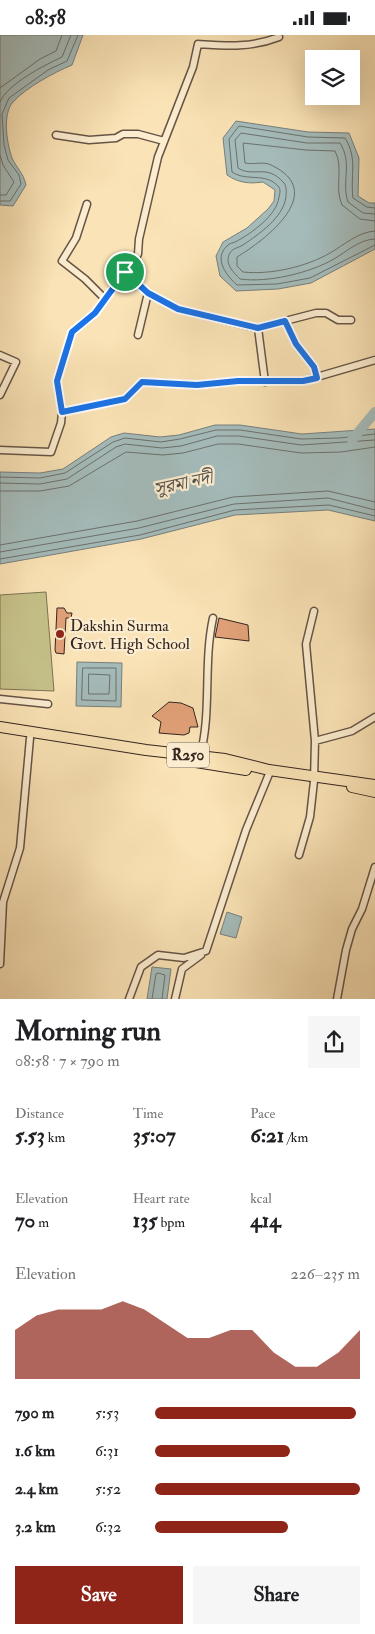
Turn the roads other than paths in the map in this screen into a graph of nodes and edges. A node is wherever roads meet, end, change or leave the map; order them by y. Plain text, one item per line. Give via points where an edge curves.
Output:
1 (278, 35) edge
2 (56, 135) dead end
3 (164, 141) junction
4 (87, 204) dead end
5 (125, 272) junction
6 (148, 293) junction
7 (105, 299) junction
8 (351, 320) dead end
9 (285, 321) junction
10 (258, 328) junction
11 (138, 335) dead end
12 (0, 355) edge
13 (375, 361) edge
14 (317, 378) junction
15 (265, 381) junction
16 (0, 395) edge
17 (62, 412) junction
18 (0, 450) edge
19 (314, 611) dead end
20 (213, 618) dead end
21 (0, 699) edge
22 (48, 704) dead end
23 (375, 717) edge
24 (0, 727) edge
25 (0, 733) edge
26 (30, 738) junction
27 (315, 741) junction
28 (200, 756) junction
29 (268, 774) junction
30 (314, 779) junction
31 (375, 785) edge
32 (375, 792) edge
33 (299, 855) dead end
34 (375, 867) edge
35 (206, 951) junction
36 (0, 959) edge
37 (0, 964) edge
38 (130, 999) edge
39 (175, 999) edge
40 (337, 999) edge

1 - 3 street via 261,45 198,44 193,67
2 - 3 street via 89,139 138,134
3 - 5 street via 138,254
4 - 7 street via 76,238 62,261
5 - 6 street
5 - 7 street
6 - 10 street via 178,309
6 - 11 street
7 - 17 street via 95,313 72,332 57,381
8 - 9 street via 338,320 326,313
9 - 10 street
9 - 14 street via 296,344 314,367
10 - 15 street
12 - 16 street via 16,362
13 - 14 street
14 - 15 street
15 - 17 street via 197,385 142,382 125,399
17 - 18 street via 50,452
19 - 27 street via 306,644
20 - 28 street via 208,642 205,739
21 - 22 street
23 - 27 street via 352,731
24 - 28 main road, R250
25 - 26 main road, R250
26 - 29 main road, R250
26 - 36 street via 20,848 3,902
27 - 30 street
28 - 30 main road, R250
29 - 30 main road, R250
29 - 35 street
30 - 31 main road, R250
30 - 32 main road, R250
30 - 33 street via 310,817
34 - 40 street via 352,929
35 - 38 street via 184,958 158,955 141,967
35 - 39 street via 182,969
36 - 37 street

